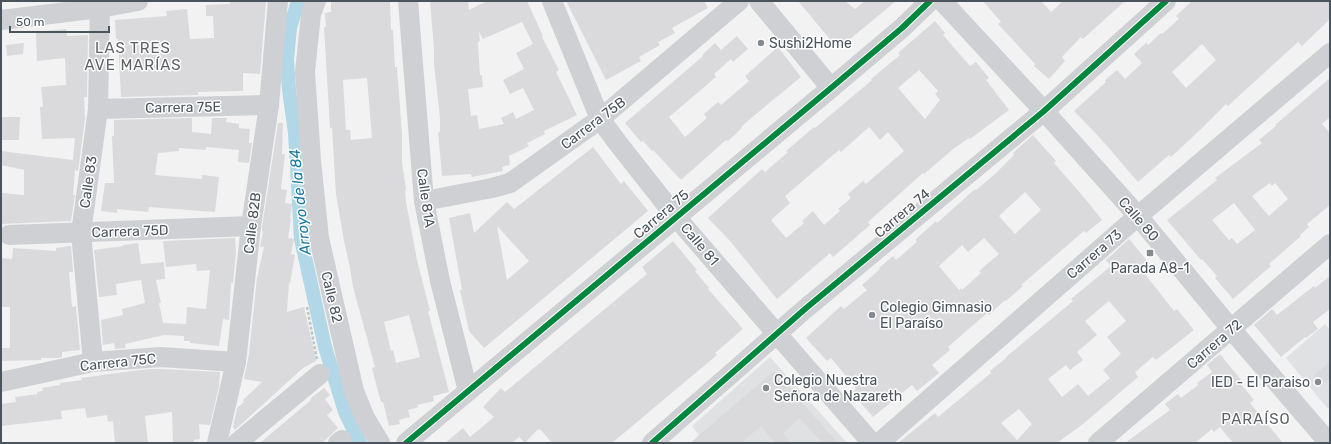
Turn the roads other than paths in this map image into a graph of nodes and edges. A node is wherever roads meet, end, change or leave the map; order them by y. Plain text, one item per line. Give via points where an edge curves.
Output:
1 (138, 1) edge
2 (278, 1) edge
3 (316, 1) edge
4 (408, 1) edge
5 (552, 1) edge
6 (739, 1) edge
7 (759, 1) edge
8 (930, 1) edge
9 (942, 1) edge
10 (1166, 1) edge
11 (100, 4) edge
12 (1, 20) edge
13 (1330, 53) edge
14 (831, 88) junction
15 (269, 106) junction
16 (98, 109) junction
17 (1044, 111) junction
18 (600, 119) junction
19 (424, 201) junction
20 (1138, 216) junction
21 (676, 217) junction
22 (251, 226) junction
23 (82, 233) junction
24 (9, 236) dead end
25 (1330, 244) edge
26 (1231, 329) junction
27 (777, 334) junction
28 (93, 362) junction
29 (236, 362) junction
30 (320, 374) road end
31 (1, 382) edge
32 (468, 391) junction
33 (1326, 439) edge
34 (218, 443) edge
35 (237, 443) edge
36 (380, 443) edge
37 (406, 443) edge
38 (652, 443) edge
39 (872, 443) edge
40 (879, 443) edge
41 (1098, 443) edge

1 - 11 street
2 - 15 street, Calle 82B
3 - 36 street, Calle 82 via 311,14 305,72 319,238 354,391 365,418
4 - 19 street, Calle 81A
5 - 18 street, Calle 81
6 - 18 street, Carrera 75B
7 - 14 street
8 - 14 street, Carrera 75
9 - 17 street, Calle 80
10 - 17 street, Carrera 74
11 - 12 street
11 - 16 street, Calle 83
13 - 20 street, Carrera 73
14 - 21 street, Carrera 75
15 - 16 street, Carrera 75E
15 - 22 street, Calle 82B
16 - 23 street, Calle 83
17 - 20 street, Calle 80
17 - 27 street, Carrera 74
18 - 19 street, Carrera 75B via 510,183
18 - 21 street, Calle 81
19 - 32 street, Calle 81A via 440,281
20 - 26 street, Calle 80
20 - 40 street, Carrera 73
21 - 27 street, Calle 81
21 - 32 street, Carrera 75
22 - 23 street, Carrera 75D
22 - 29 street, Calle 82B
23 - 24 street, Carrera 75D
23 - 28 street, Calle 83
25 - 26 street, Carrera 72
26 - 33 street, Calle 80
26 - 41 street, Carrera 72
27 - 38 street, Carrera 74
27 - 39 street, Calle 81
28 - 29 street, Carrera 75C via 161,357
28 - 31 street, Carrera 75C
29 - 34 street, Calle 82B
30 - 35 street
32 - 37 street, Carrera 75

